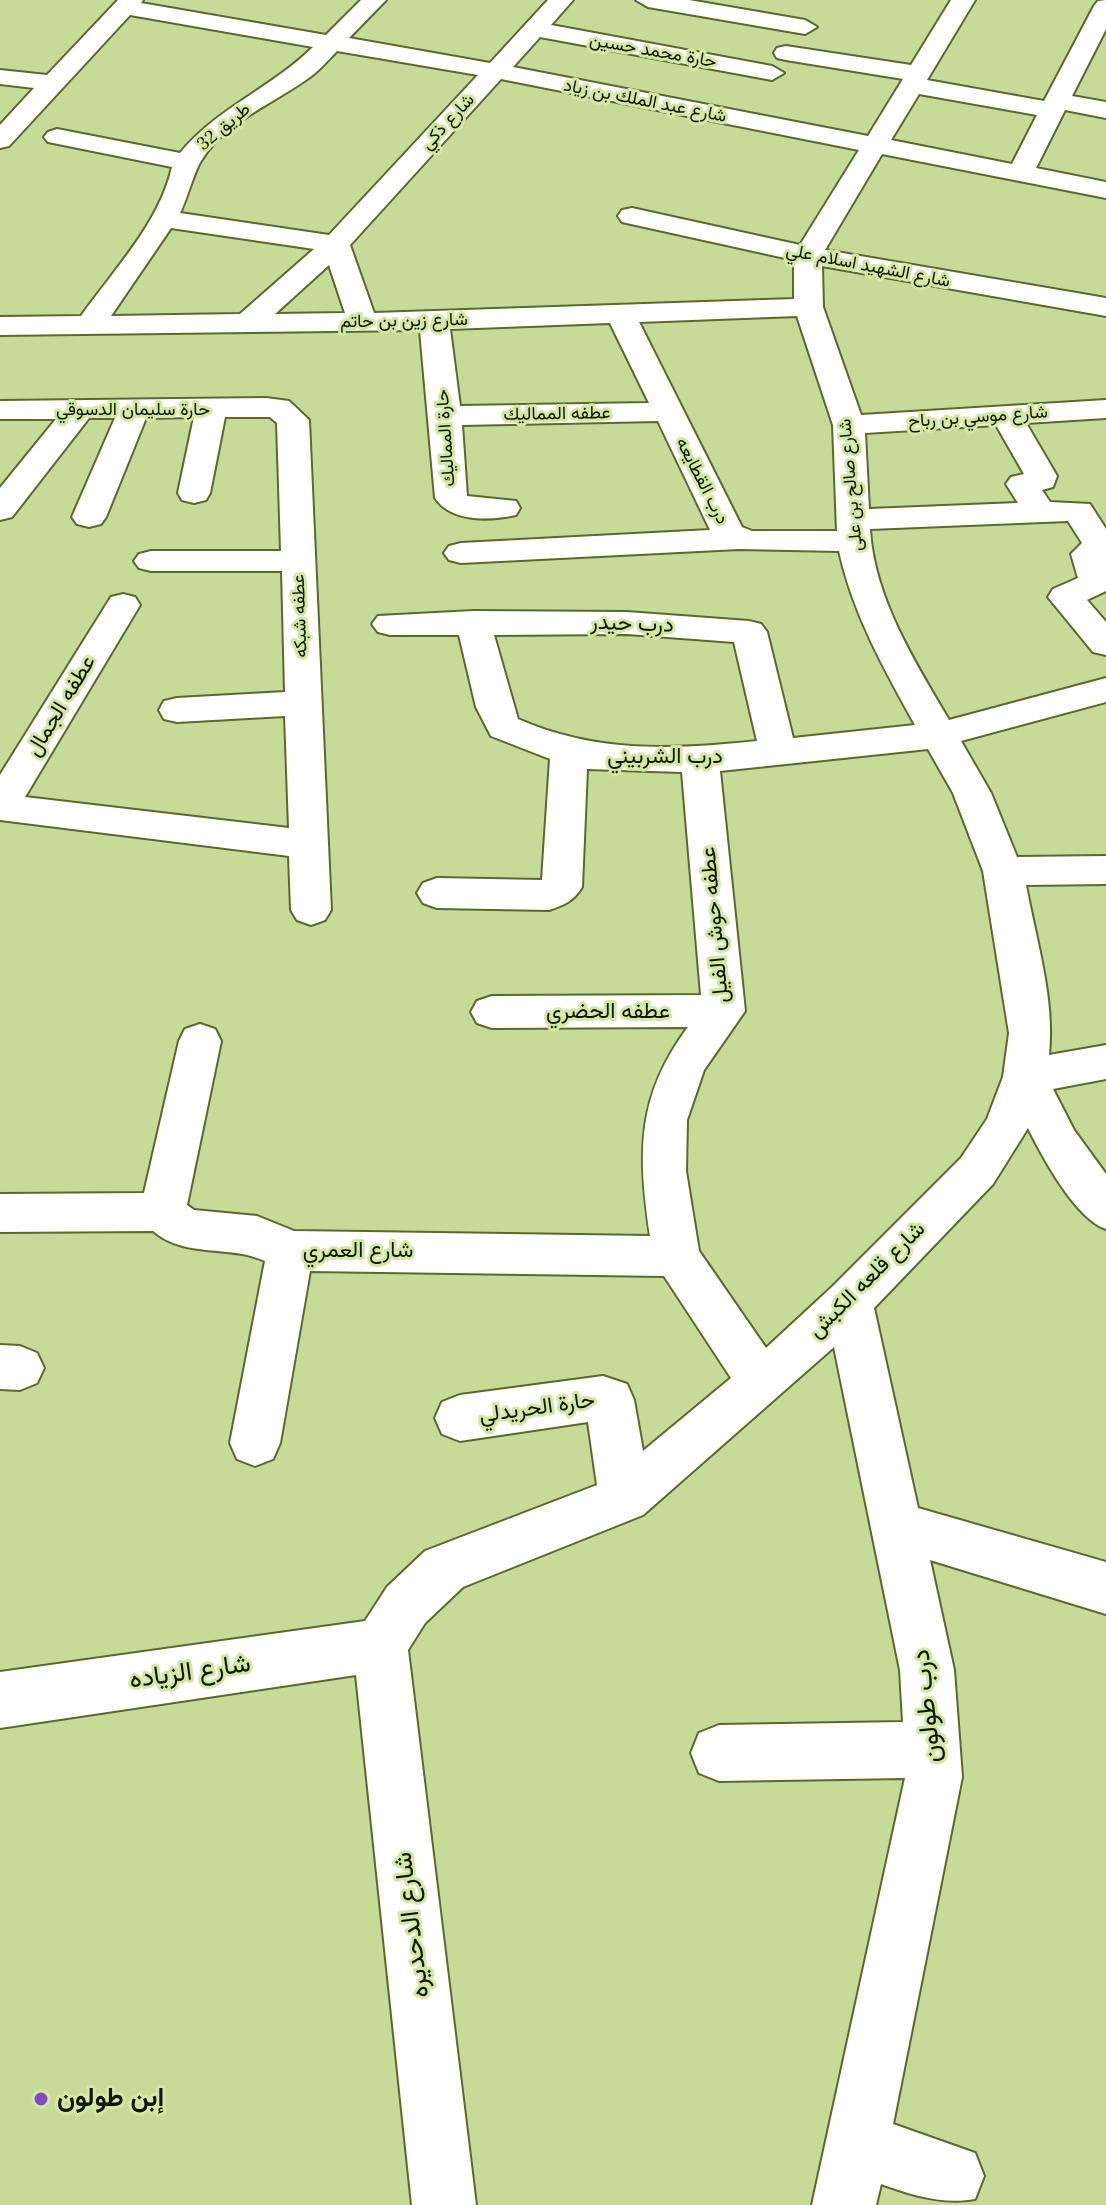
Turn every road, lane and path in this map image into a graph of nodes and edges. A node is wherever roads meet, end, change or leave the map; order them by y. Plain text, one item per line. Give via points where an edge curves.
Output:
1 (374, 0) edge
2 (561, 0) edge
3 (648, 0) edge
4 (963, 0) edge
5 (128, 4) edge
6 (709, 5) edge
7 (1106, 6) edge
8 (534, 29) junction
9 (330, 43) junction
10 (387, 53) junction
11 (779, 63) junction
12 (362, 70) dead end
13 (496, 71) junction
14 (0, 77) edge
15 (914, 80) junction
16 (53, 83) junction
17 (1054, 105) junction
18 (1106, 110) edge
19 (739, 119) junction
20 (57, 137) dead end
21 (0, 140) edge
22 (874, 145) junction
23 (186, 162) junction
24 (1020, 173) junction
25 (1106, 190) edge
26 (632, 216) dead end
27 (164, 219) junction
28 (336, 244) junction
29 (808, 255) junction
30 (808, 307) junction
31 (1106, 307) edge
32 (620, 314) junction
33 (250, 321) junction
34 (434, 321) junction
35 (363, 322) junction
36 (0, 326) edge
37 (89, 326) junction
38 (266, 407) joint
39 (211, 409) junction
40 (1106, 409) edge
41 (0, 410) edge
42 (79, 410) junction
43 (134, 410) junction
44 (667, 412) junction
45 (544, 413) junction
46 (1006, 415) junction
47 (446, 416) junction
48 (849, 425) junction
49 (543, 447) dead end
50 (194, 493) dead end
51 (504, 508) dead end
52 (0, 510) edge
53 (1040, 512) junction
54 (89, 517) dead end
55 (854, 531) junction
56 (737, 539) junction
57 (461, 553) dead end
58 (151, 561) dead end
59 (298, 561) junction
60 (123, 605) dead end
61 (473, 622) junction
62 (390, 624) dead end
63 (1106, 644) edge
64 (1106, 690) edge
65 (303, 703) junction
66 (177, 710) dead end
67 (939, 735) junction
68 (569, 753) junction
69 (778, 753) junction
70 (700, 760) junction
71 (0, 806) edge
72 (308, 844) junction
73 (1106, 870) edge
74 (1003, 871) junction
75 (437, 893) dead end
76 (311, 910) dead end
77 (724, 1011) junction
78 (492, 1012) dead end
79 (200, 1041) dead end
80 (1106, 1062) edge
81 (1025, 1077) junction
82 (1058, 1143) junction
83 (977, 1171) junction
84 (1106, 1210) edge
85 (163, 1212) junction
86 (0, 1213) edge
87 (290, 1251) junction
88 (677, 1256) junction
89 (849, 1302) junction
90 (762, 1383) junction
91 (460, 1418) dead end
92 (255, 1443) dead end
93 (625, 1498) junction
94 (894, 1525) junction
95 (1106, 1588) edge
96 (380, 1645) junction
97 (0, 1700) edge
98 (934, 1750) junction
99 (719, 1753) dead end
100 (859, 2145) junction
101 (952, 2176) dead end
102 (444, 2205) edge
103 (844, 2205) edge

1 - 9 street, طريق 32
2 - 8 street, شارع ذكي
3 - 6 street
4 - 15 street
5 - 9 street, شارع عبد الملك بن زياد via 183,20
5 - 16 street
6 - 11 street via 811,18
7 - 17 street
8 - 11 street, حارة محمد حسين
8 - 13 street, شارع ذكي
9 - 10 street, شارع عبد الملك بن زياد
9 - 23 street, طريق 32 via 303,71 225,121
10 - 12 street
10 - 13 street, شارع عبد الملك بن زياد
11 - 15 street, حارة محمد حسين
11 - 19 street
13 - 19 street, شارع عبد الملك بن زياد
13 - 28 street, شارع ذكي
14 - 16 street
15 - 17 street, حارة محمد حسين
15 - 22 street
16 - 21 street
17 - 18 street, حارة محمد حسين
17 - 24 street
19 - 22 street, شارع عبد الملك بن زياد
20 - 23 street
22 - 24 street, شارع عبد الملك بن زياد
22 - 29 street
23 - 27 street, طريق 32
24 - 25 street, شارع عبد الملك بن زياد
26 - 29 street, شارع الشهيد اسلام علي
27 - 28 street
27 - 37 street, طريق 32
28 - 33 street, شارع ذكي
28 - 35 street
29 - 30 street, شارع صالح بن على
29 - 31 street, شارع الشهيد اسلام علي
30 - 32 street, شارع زين بن حاتم
30 - 48 street, شارع صالح بن على
32 - 34 street, شارع زين بن حاتم
32 - 44 street, درب القطايعه
33 - 35 street, شارع زين بن حاتم
33 - 37 street, شارع زين بن حاتم
34 - 35 street, شارع زين بن حاتم
34 - 47 street, حارة المماليك
36 - 37 street, شارع زين بن حاتم
38 - 39 street, حارة سليمان الدسوقي
38 - 59 street, عطفه شبكه via 278,408 293,420
39 - 43 street, حارة سليمان الدسوقي
39 - 50 street
40 - 46 street, شارع موسي بن رباح
41 - 42 street, حارة سليمان الدسوقي
42 - 43 street, حارة سليمان الدسوقي
42 - 52 street
43 - 54 street
44 - 45 street, عطفه المماليك
44 - 56 street, درب القطايعه via 725,527
45 - 47 street, عطفه المماليك
45 - 49 street
46 - 48 street, شارع موسي بن رباح
46 - 53 street via 1041,476 1022,484
47 - 51 street, حارة المماليك via 453,503
48 - 55 street, شارع صالح بن على
53 - 55 street, درب القطايعه
53 - 63 street, درب القطايعه via 1078,511 1100,545 1088,554 1096,583 1065,597
55 - 56 street, درب القطايعه
55 - 67 street, شارع صالح بن على via 865,591
56 - 57 street
58 - 59 street
59 - 65 street, عطفه شبكه
60 - 71 street, عطفه الجمال
61 - 62 street, درب حيدر
61 - 68 street, درب الشربيني via 504,727
61 - 69 street, درب حيدر via 627,623 749,632
64 - 67 street, درب الشربيني
65 - 66 street
65 - 72 street, عطفه شبكه
67 - 69 street, درب الشربيني
67 - 74 street, شارع قلعه الكبش via 972,793
68 - 70 street, درب الشربيني
68 - 75 street via 559,891
69 - 70 street, درب الشربيني
70 - 77 street, عطفه حوش الفيل
71 - 72 street
72 - 76 street, عطفه شبكه
73 - 74 street
74 - 81 street, شارع قلعه الكبش via 1030,1033
77 - 78 street, عطفه الحضري
77 - 88 street, عطفه حوش الفيل via 685,1064 665,1120 663,1171
79 - 85 street
80 - 81 street
81 - 82 street
81 - 83 street, شارع قلعه الكبش via 1007,1126
82 - 83 street
82 - 84 street
83 - 89 street, شارع قلعه الكبش
85 - 86 street, شارع العمري
85 - 87 street, شارع العمري via 183,1229 257,1236
87 - 88 street, شارع العمري
87 - 92 street
88 - 90 street, عطفه حوش الفيل
89 - 90 street, شارع قلعه الكبش
89 - 94 street, درب طولون
90 - 93 street, شارع قلعه الكبش
91 - 93 street, حارة الحريدلي via 609,1400
93 - 96 street, شارع قلعه الكبش via 444,1569 406,1605
94 - 95 street
94 - 98 street, درب طولون via 927,1670
96 - 97 street, شارع الزياده
96 - 102 street, شارع الدحديره
98 - 99 street
98 - 100 street, درب طولون via 934,1777
100 - 101 street
100 - 103 street, درب طولون

